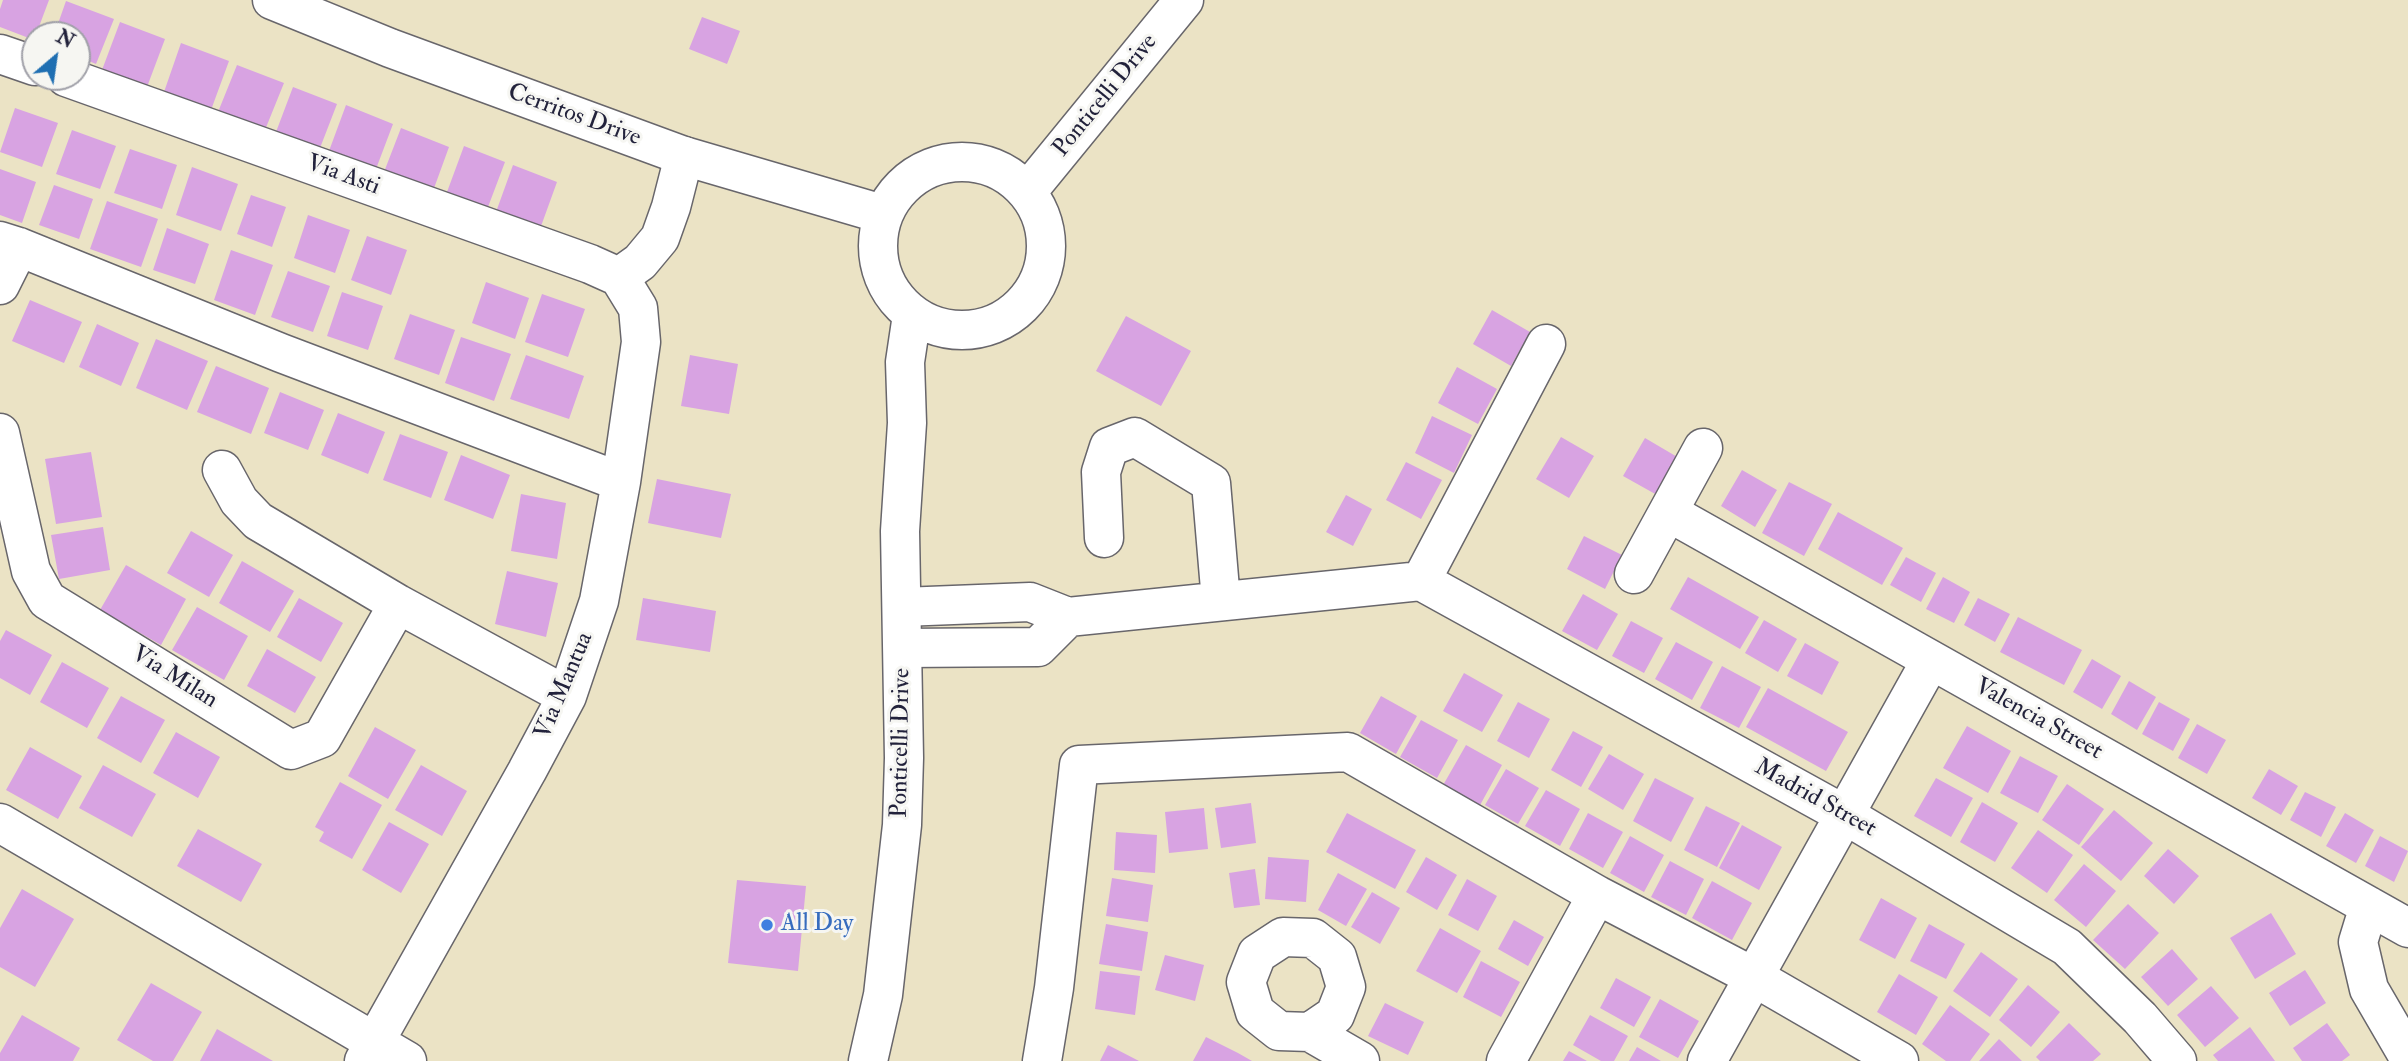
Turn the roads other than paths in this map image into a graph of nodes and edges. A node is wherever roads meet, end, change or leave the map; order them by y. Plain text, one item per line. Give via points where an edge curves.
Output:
1 (272, 0) edge
2 (1184, 0) edge
3 (0, 54) edge
4 (21, 61) edge
5 (91, 86) edge
6 (684, 156) junction
7 (1027, 192) junction
8 (882, 214) junction
9 (9, 244) edge
10 (618, 277) junction
11 (0, 285) edge
12 (924, 320) junction
13 (1546, 344) dead end
14 (0, 433) edge
15 (1703, 448) dead end
16 (222, 470) dead end
17 (621, 482) junction
18 (1668, 512) junction
19 (1104, 538) dead end
20 (1634, 574) dead end
21 (1421, 581) junction
22 (1221, 601) junction
23 (398, 604) junction
24 (902, 607) junction
25 (1068, 617) junction
26 (903, 648) junction
27 (1931, 660) junction
28 (566, 696) junction
29 (1844, 815) junction
30 (0, 823) edge
31 (1597, 895) junction
32 (2369, 906) junction
33 (2408, 928) edge
34 (1754, 977) junction
35 (1310, 1032) dead end
36 (369, 1052) edge
37 (2408, 1056) edge
38 (407, 1061) edge
39 (868, 1061) edge
40 (1042, 1061) edge
41 (1360, 1061) edge
42 (1506, 1061) edge
43 (1707, 1061) edge
44 (1899, 1061) edge
45 (2177, 1061) edge

1 - 6 street, Cerritos Drive
2 - 7 street, Ponticelli Drive
3 - 4 street
5 - 10 street, Via Asti
6 - 8 street, Cerritos Drive
6 - 10 street via 660,238 640,262
7 - 8 street via 984,164 958,162 932,167 910,179
7 - 12 street via 1041,215 1047,242 1044,269 1032,293 1014,313 990,327 963,331
8 - 12 street via 877,247 882,273 894,296
9 - 11 street
9 - 17 street
10 - 17 street, Via Mantua via 638,307 641,342
12 - 24 street, Ponticelli Drive via 905,362 908,423 900,531
13 - 21 street
14 - 23 street, Via Milan via 31,571 47,600 291,750 322,738
15 - 18 street
16 - 23 street via 239,501 258,521
17 - 28 street, Via Mantua via 599,601
18 - 20 street
18 - 27 street, Valencia Street
19 - 22 street via 1101,472 1110,447 1135,437 1211,483
21 - 22 street
21 - 29 street, Madrid Street
22 - 25 street
23 - 28 street
24 - 25 street via 1030,602
24 - 26 street, Ponticelli Drive
25 - 26 street via 1038,647
26 - 39 street, Ponticelli Drive via 902,825 883,995
27 - 29 street
27 - 32 street, Valencia Street
28 - 36 street, Via Mantua
29 - 34 street
29 - 45 street, Madrid Street via 2067,947
30 - 36 street
31 - 34 street
31 - 40 street via 1348,752 1079,765
31 - 42 street
32 - 33 street, Valencia Street
32 - 37 street via 2358,942 2369,989
34 - 43 street
34 - 44 street
35 - 41 street
36 - 38 street

